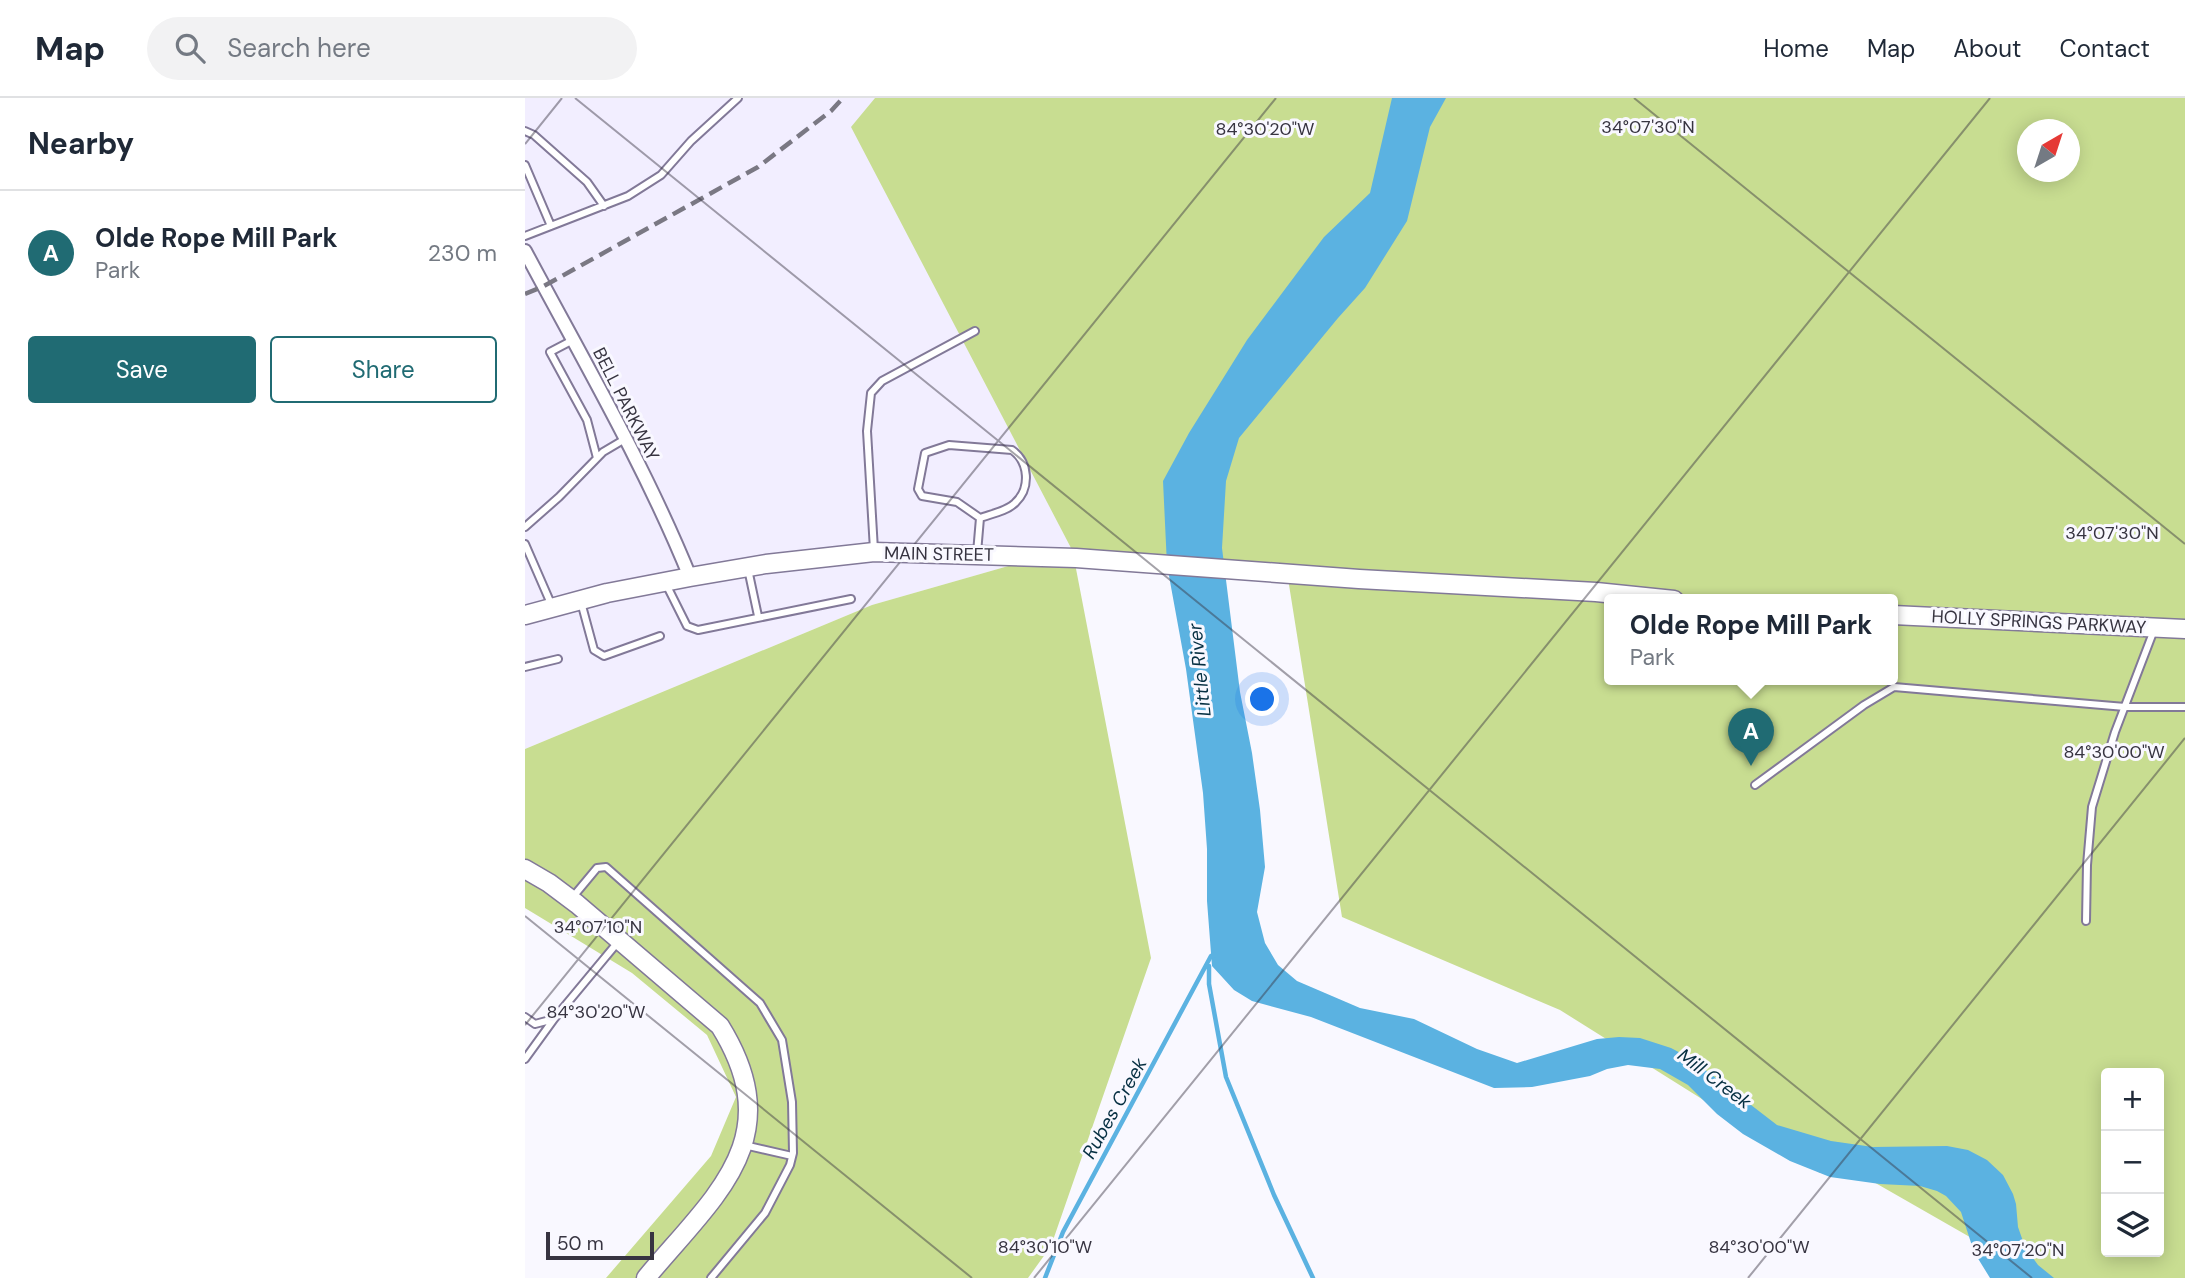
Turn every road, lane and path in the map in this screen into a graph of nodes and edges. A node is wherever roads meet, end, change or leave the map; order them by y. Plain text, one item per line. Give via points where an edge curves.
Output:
1 (738, 98) edge
2 (525, 131) edge
3 (525, 165) edge
4 (604, 206) junction
5 (551, 226) junction
6 (525, 236) edge
7 (525, 251) edge
8 (975, 331) dead end
9 (573, 340) junction
10 (625, 439) junction
11 (597, 458) junction
12 (980, 518) junction
13 (525, 527) edge
14 (525, 544) edge
15 (874, 552) junction
16 (977, 555) junction
17 (748, 568) junction
18 (690, 577) junction
19 (665, 582) junction
20 (1616, 594) edge
21 (851, 599) dead end
22 (581, 600) junction
23 (553, 607) junction
24 (525, 615) edge
25 (1898, 615) edge
26 (758, 616) junction
27 (2155, 629) junction
28 (2185, 629) edge
29 (660, 636) dead end
30 (558, 659) dead end
31 (525, 667) edge
32 (2125, 707) junction
33 (2185, 707) edge
34 (1755, 785) dead end
35 (525, 869) edge
36 (570, 900) junction
37 (2086, 922) dead end
38 (619, 940) junction
39 (525, 1017) edge
40 (554, 1019) junction
41 (525, 1059) edge
42 (743, 1144) junction
43 (792, 1156) junction
44 (646, 1278) edge
45 (711, 1278) edge

1 - 4 lane via 661,175 628,197
2 - 4 lane via 587,182
3 - 5 lane
4 - 5 lane
5 - 6 lane
7 - 9 street, BELL PARKWAY
8 - 15 lane via 882,381 871,393 867,431
9 - 10 street, BELL PARKWAY
9 - 11 lane via 549,352 587,421
10 - 11 lane
10 - 18 street, BELL PARKWAY
11 - 13 lane
12 - 12 lane via 1014,504 1025,490 1026,472 1019,455 1012,450 949,445 925,453 918,489 922,496 957,502
12 - 16 lane
14 - 23 lane
15 - 16 main road, MAIN STREET
15 - 17 main road, MAIN STREET
16 - 20 main road, MAIN STREET
17 - 18 main road, MAIN STREET
17 - 26 lane
18 - 19 main road, MAIN STREET
19 - 22 main road, MAIN STREET
19 - 26 lane via 687,626 698,629
21 - 26 lane
22 - 23 main road, MAIN STREET
22 - 29 lane via 599,654
23 - 24 main road, MAIN STREET
25 - 27 main road, HOLLY SPRINGS PARKWAY
27 - 28 main road, HOLLY SPRINGS PARKWAY
27 - 32 lane
30 - 31 lane
32 - 33 lane
32 - 34 lane via 1894,687
32 - 37 lane via 2092,807
35 - 36 main road
36 - 38 main road
36 - 43 lane via 597,868 606,867 760,1003 782,1040 792,1102
38 - 40 lane
38 - 42 main road via 720,1026 744,1074 749,1103
39 - 40 lane via 535,1024
40 - 41 lane
42 - 43 lane
42 - 44 main road via 727,1179
43 - 45 lane via 765,1213

